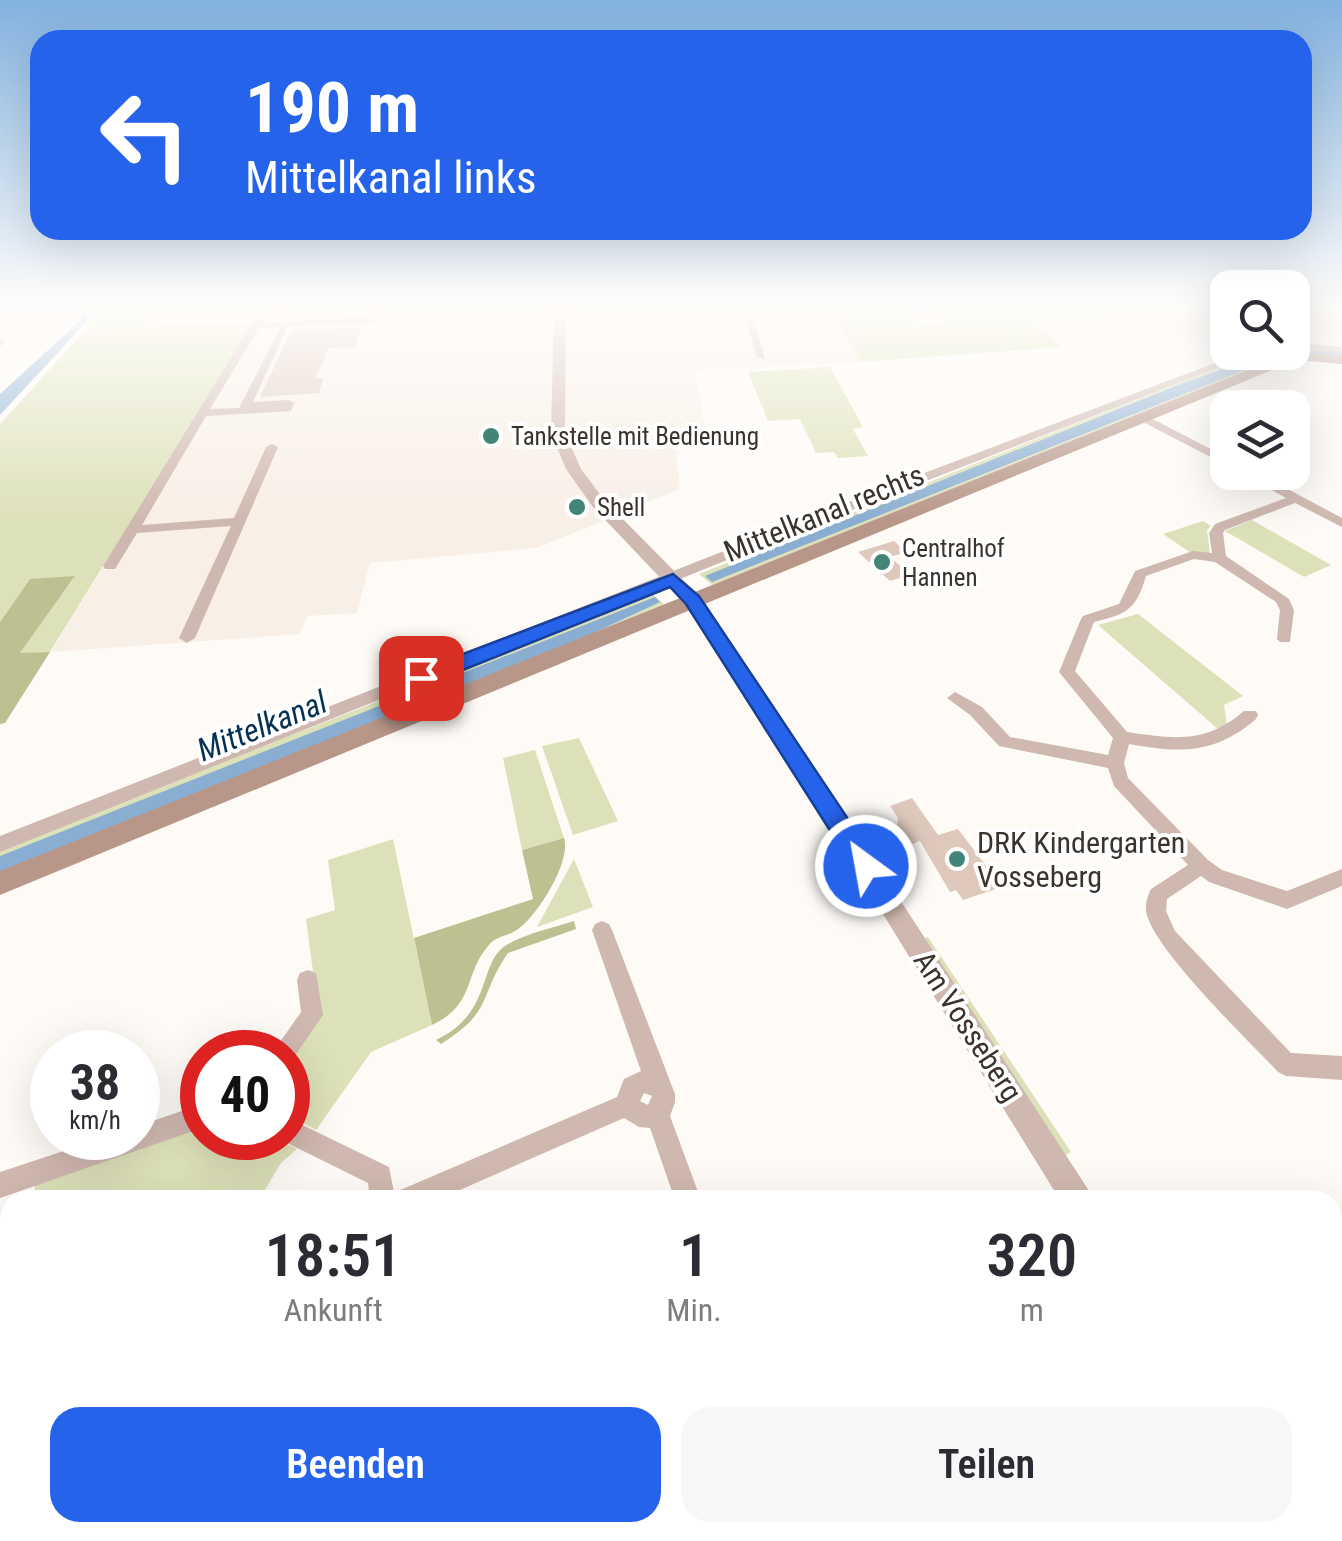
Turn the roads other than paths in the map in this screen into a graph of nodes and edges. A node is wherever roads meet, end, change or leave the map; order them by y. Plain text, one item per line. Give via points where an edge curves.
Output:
1 (224, 377) edge
2 (261, 377) edge
3 (559, 377) edge
4 (1188, 377) edge
5 (1244, 377) edge
6 (202, 413) junction
7 (1144, 419) junction
8 (272, 447) dead end
9 (1210, 454) edge
10 (1280, 490) edge
11 (1295, 498) junction
12 (239, 522) junction
13 (1342, 523) edge
14 (134, 529) junction
15 (1220, 558) junction
16 (110, 566) dead end
17 (682, 589) junction
18 (186, 638) dead end
19 (1285, 639) dead end
20 (955, 698) dead end
21 (1250, 715) dead end
22 (1122, 736) junction
23 (1115, 763) junction
24 (0, 844) edge
25 (1201, 866) junction
26 (1342, 877) edge
27 (0, 883) edge
28 (602, 930) dead end
29 (308, 980) dead end
30 (301, 1030) edge
31 (1342, 1068) edge
32 (657, 1084) junction
33 (629, 1104) junction
34 (656, 1113) junction
35 (180, 1124) edge
36 (310, 1141) edge
37 (0, 1185) edge
38 (382, 1190) edge
39 (429, 1190) edge
40 (684, 1190) edge
41 (1073, 1190) edge

1 - 6 street
2 - 6 street via 245,408
3 - 17 street, Am Vosseberg via 558,433 574,469
4 - 17 street via 873,496
5 - 7 main road, Mittelkanal rechts
6 - 14 street
7 - 9 street
7 - 17 main road, Mittelkanal rechts
8 - 12 street
10 - 11 street
11 - 13 street
11 - 15 street via 1220,527
12 - 14 street
12 - 18 street
14 - 16 street
15 - 19 street via 1282,599
15 - 22 street via 1193,555 1140,574 1131,605 1088,620 1066,672
17 - 24 street
17 - 27 main road, Mittelkanal rechts
17 - 41 street, Am Vosseberg
20 - 23 street via 1005,742
21 - 22 street via 1235,730 1188,747
22 - 23 street
23 - 25 street via 1120,782
25 - 26 street via 1288,900
25 - 31 street via 1158,895 1156,912 1167,936 1286,1064
28 - 32 street
29 - 30 street via 312,1015
32 - 33 street via 633,1087
32 - 34 street via 664,1097
33 - 34 street via 644,1117
33 - 39 street
34 - 40 street
35 - 37 street
36 - 38 street via 380,1176

